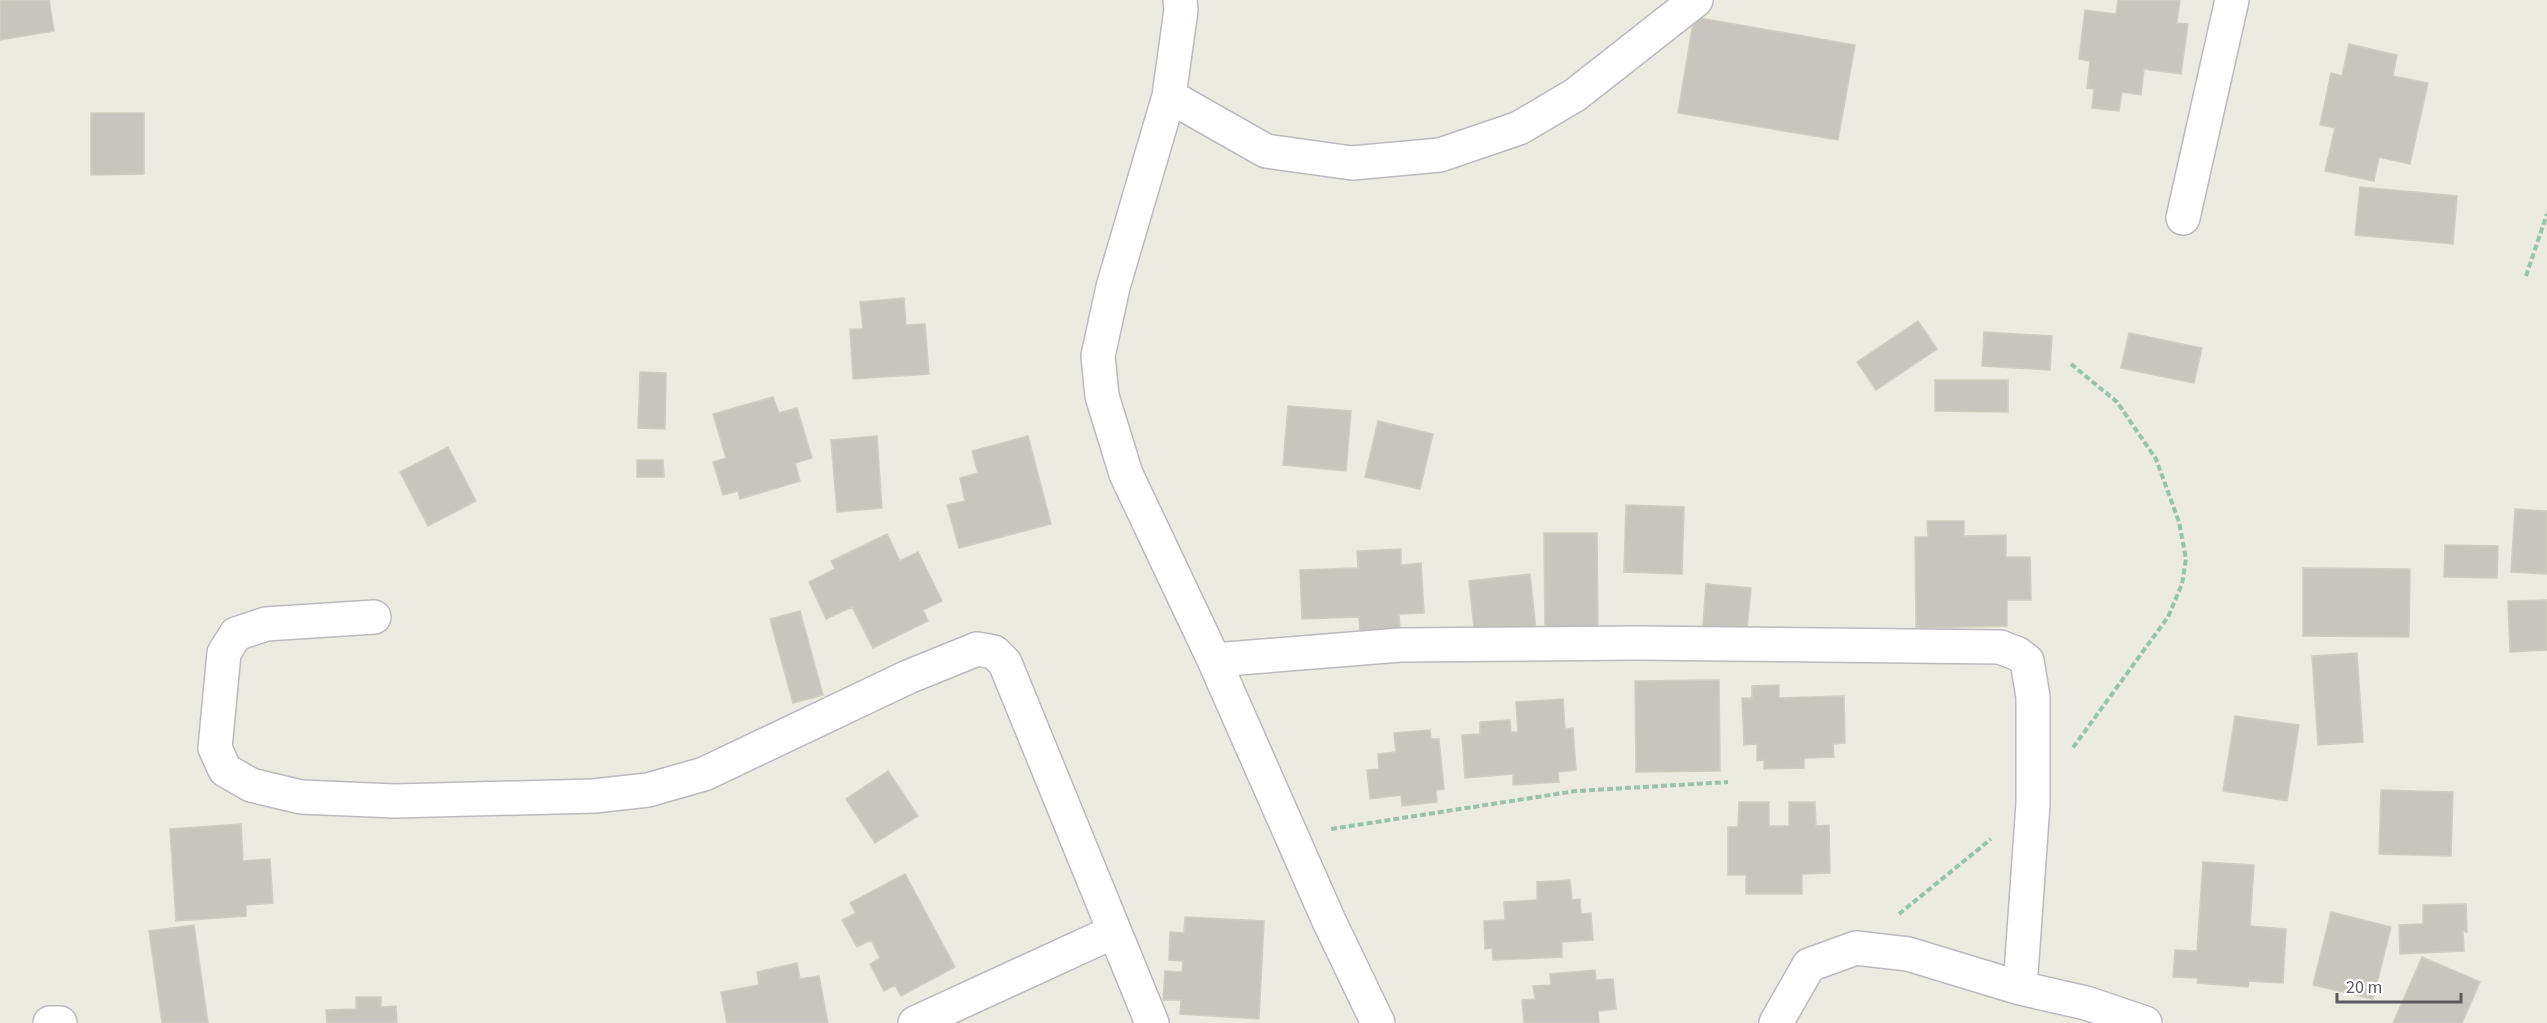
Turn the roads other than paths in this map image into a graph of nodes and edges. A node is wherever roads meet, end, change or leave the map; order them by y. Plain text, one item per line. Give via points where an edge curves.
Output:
1 (1179, 0) edge
2 (1696, 0) edge
3 (2232, 0) edge
4 (1169, 96) junction
5 (2183, 219) dead end
6 (374, 617) dead end
7 (1214, 660) junction
8 (1113, 932) junction
9 (2020, 988) junction
10 (50, 1023) edge
11 (60, 1023) edge
12 (915, 1023) edge
13 (1152, 1023) edge
14 (1378, 1023) edge
15 (1776, 1023) edge
16 (2145, 1023) edge

1 - 4 street via 1181,10
2 - 4 street via 1575,95 1519,128 1440,155 1352,163 1266,151
3 - 5 street
4 - 7 street via 1113,287 1098,356 1102,396 1126,474
6 - 8 street via 266,624 236,634 224,653 215,748 225,770 251,785 301,797 395,801 594,796 648,790 704,774 908,677 977,649 994,652 1005,663
7 - 9 street via 1400,645 1637,643 2000,647 2018,654 2026,661 2033,697 2033,804
7 - 14 street
8 - 12 street
8 - 13 street
9 - 15 street via 1908,954 1856,948 1809,965
9 - 16 street via 2086,1003
10 - 11 street

